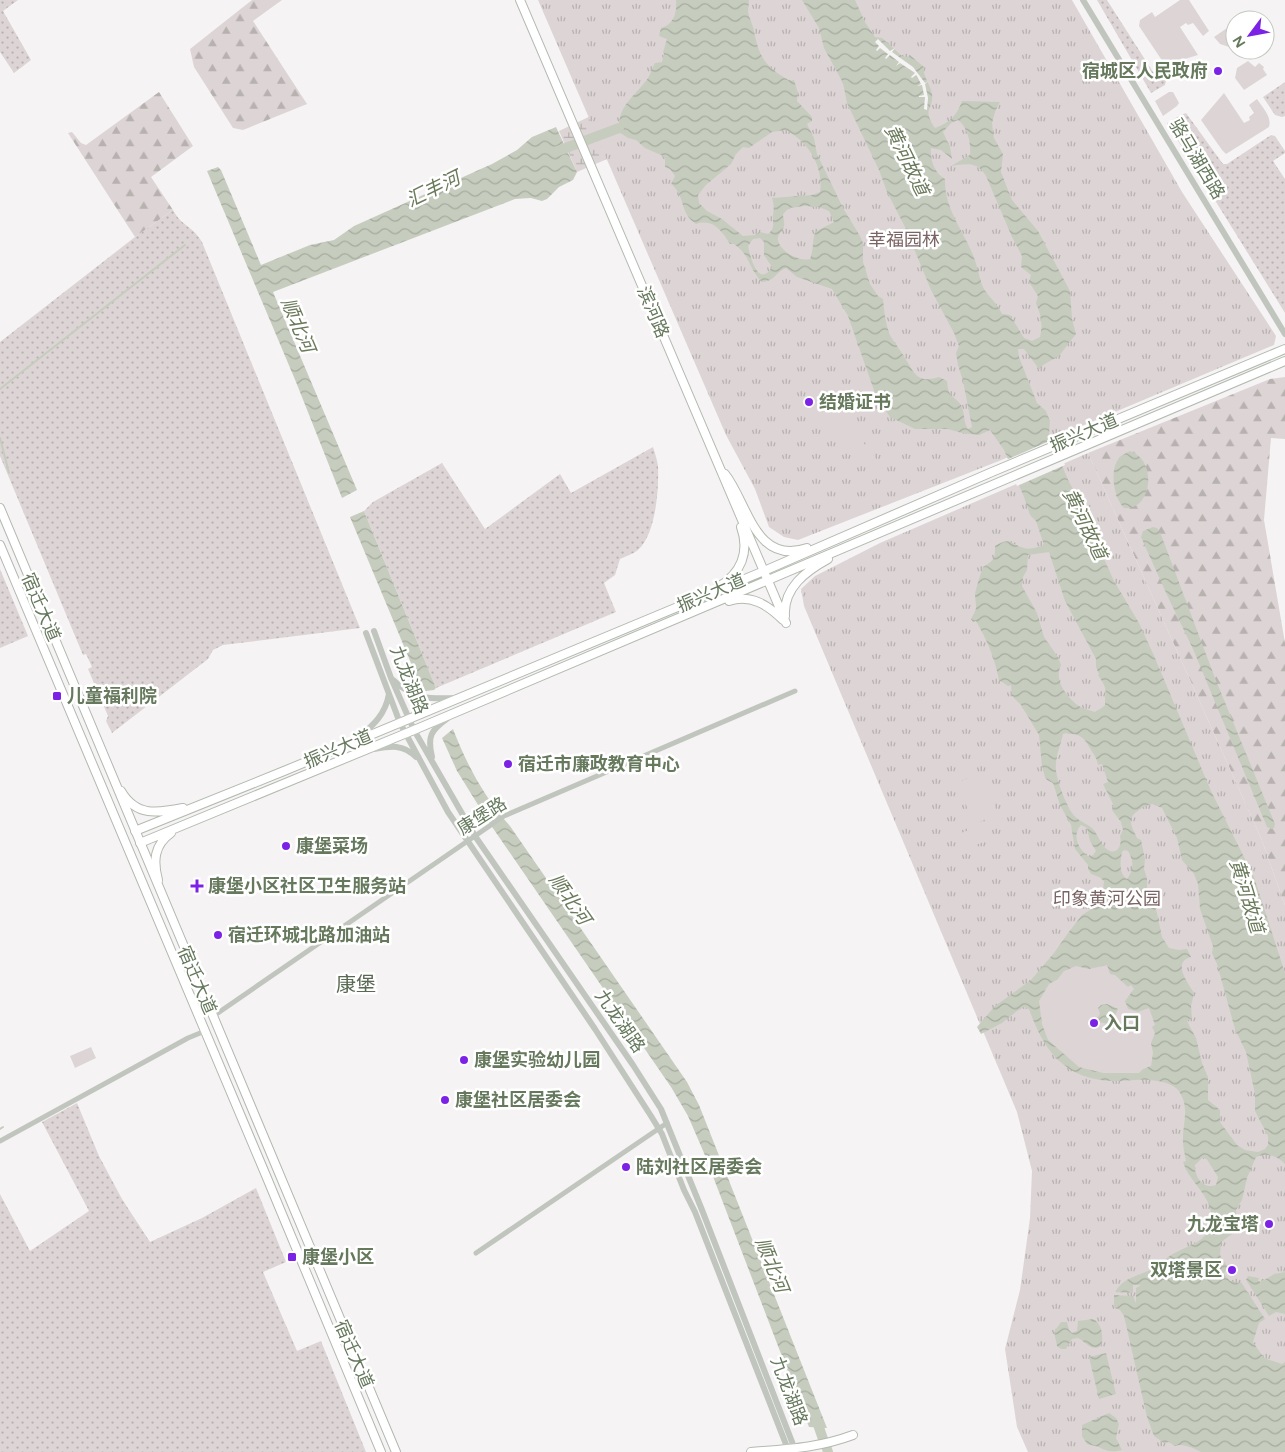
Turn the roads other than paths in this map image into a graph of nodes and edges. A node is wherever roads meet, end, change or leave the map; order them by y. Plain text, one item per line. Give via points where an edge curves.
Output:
1 (520, 0) edge
2 (1084, 0) edge
3 (1285, 334) edge
4 (1285, 349) edge
5 (1285, 361) edge
6 (719, 466) junction
7 (0, 508) edge
8 (854, 532) junction
9 (867, 538) junction
10 (0, 545) edge
11 (764, 571) junction
12 (767, 580) junction
13 (691, 602) junction
14 (694, 611) junction
15 (786, 623) junction
16 (374, 631) dead end
17 (366, 634) dead end
18 (391, 678) junction
19 (795, 691) dead end
20 (389, 693) junction
21 (461, 697) junction
22 (458, 711) junction
23 (409, 719) junction
24 (400, 723) junction
25 (414, 730) junction
26 (406, 734) junction
27 (353, 742) junction
28 (361, 752) junction
29 (421, 762) junction
30 (434, 766) junction
31 (110, 772) junction
32 (205, 803) junction
33 (207, 815) junction
34 (135, 831) junction
35 (475, 836) junction
36 (468, 841) junction
37 (140, 843) junction
38 (165, 904) junction
39 (212, 1017) junction
40 (205, 1031) junction
41 (667, 1123) junction
42 (658, 1128) junction
43 (0, 1141) edge
44 (476, 1253) dead end
45 (853, 1435) dead end
46 (792, 1450) edge
47 (380, 1452) edge
48 (396, 1452) edge
49 (751, 1452) edge

1 - 6 main road, 滨河路
2 - 3 street, 骆马湖西路
4 - 8 main road, 振兴大道
5 - 9 main road, 振兴大道
6 - 8 main road via 733,484 758,535 777,549 801,550
6 - 11 main road, 滨河路
6 - 13 main road via 742,531 745,554 733,575
7 - 31 main road, 宿迁大道
8 - 11 main road, 振兴大道
9 - 12 main road, 振兴大道
9 - 15 main road via 809,569 802,576 787,600
10 - 40 main road, 宿迁大道
11 - 12 main road, 滨河路
11 - 13 main road, 振兴大道
12 - 14 main road, 振兴大道
12 - 15 main road, 滨河路
13 - 21 main road, 振兴大道
14 - 15 main road via 737,598 747,599 767,606
14 - 22 main road, 振兴大道
16 - 18 street, 九龙湖路
17 - 20 street, 九龙湖路
18 - 21 street via 404,690 422,697
18 - 23 street, 九龙湖路
19 - 35 street, 康堡路 via 516,810
20 - 24 street, 九龙湖路
20 - 27 street via 380,717
21 - 23 main road, 振兴大道
22 - 25 main road, 振兴大道
22 - 30 street via 434,728 431,734
23 - 24 main road, 振兴大道
23 - 25 street, 九龙湖路
24 - 26 street, 九龙湖路
24 - 27 main road, 振兴大道
25 - 26 main road, 振兴大道
25 - 30 street, 九龙湖路
26 - 28 main road, 振兴大道
26 - 29 street, 九龙湖路
27 - 32 main road, 振兴大道
28 - 29 street via 397,746
28 - 33 main road, 振兴大道
29 - 36 street, 九龙湖路
30 - 35 street, 九龙湖路
31 - 32 main road via 127,800 148,812
31 - 34 main road, 宿迁大道
32 - 34 main road, 振兴大道
33 - 37 main road, 振兴大道
33 - 38 main road via 165,837 158,847 155,862
34 - 37 main road, 宿迁大道
35 - 36 street, 康堡路
35 - 41 street, 九龙湖路 via 633,1065
36 - 39 street, 康堡路
36 - 42 street, 九龙湖路
37 - 38 main road, 宿迁大道
38 - 39 main road, 宿迁大道
39 - 48 main road, 宿迁大道
40 - 43 street
40 - 47 main road, 宿迁大道
41 - 42 street
41 - 46 street, 九龙湖路
42 - 44 street
42 - 46 street, 九龙湖路
45 - 46 main road via 831,1443
46 - 49 main road

